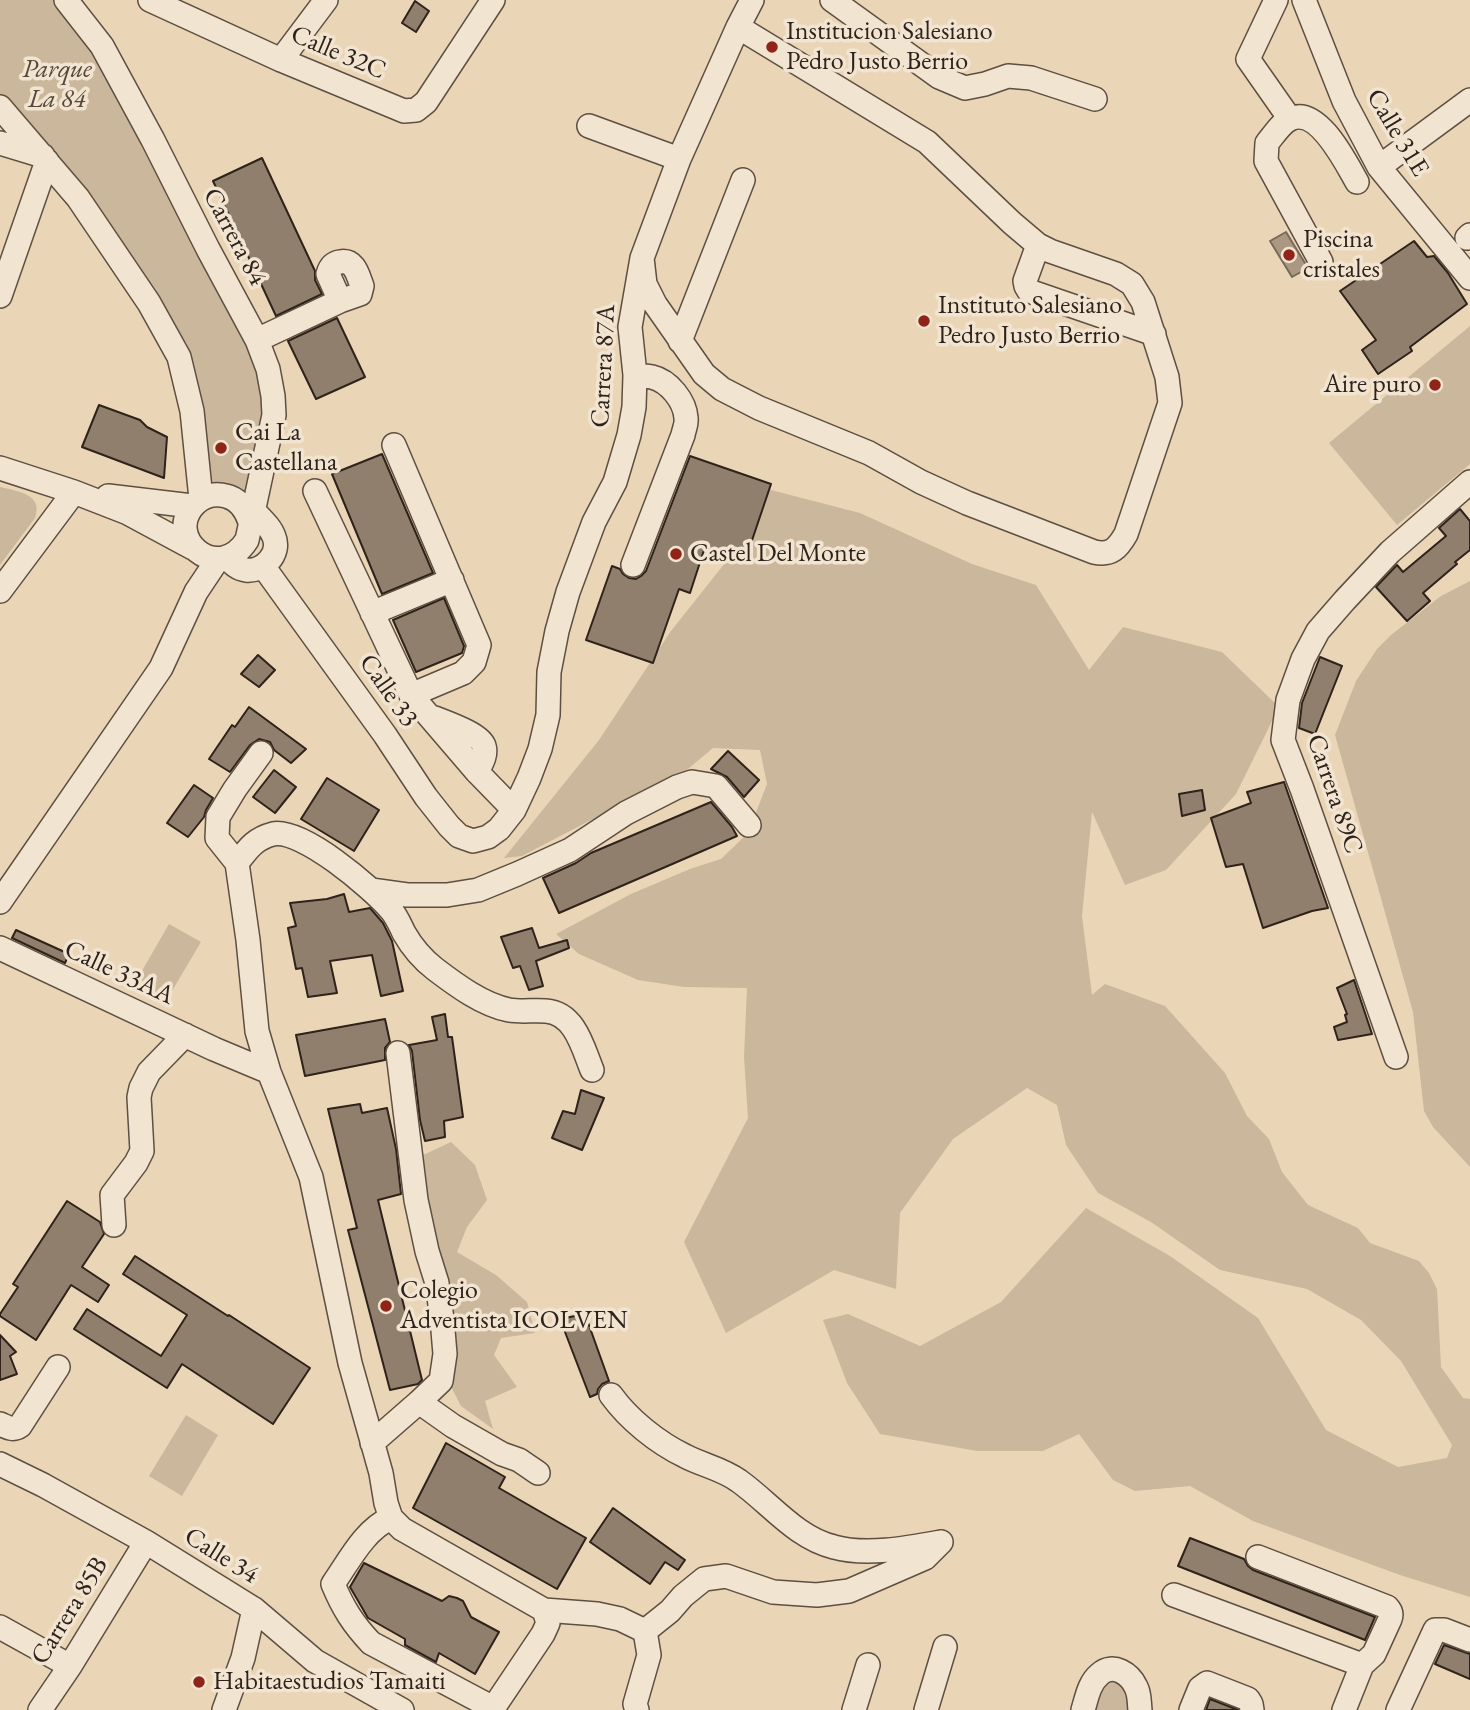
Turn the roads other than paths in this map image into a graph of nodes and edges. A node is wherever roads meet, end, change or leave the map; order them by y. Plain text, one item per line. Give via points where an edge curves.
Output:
1 (66, 0) edge
2 (326, 0) edge
3 (492, 0) edge
4 (752, 0) edge
5 (832, 0) edge
6 (1276, 0) edge
7 (1304, 0) edge
8 (155, 1) edge
9 (738, 27) junction
10 (281, 60) junction
11 (1095, 99) dead end
12 (1470, 100) edge
13 (0, 107) edge
14 (1290, 119) junction
15 (589, 126) dead end
16 (0, 143) edge
17 (45, 159) junction
18 (678, 159) junction
19 (1378, 167) junction
20 (743, 180) dead end
21 (1357, 182) dead end
22 (1038, 245) junction
23 (642, 258) junction
24 (1321, 262) dead end
25 (1470, 278) edge
26 (0, 296) edge
27 (340, 301) dead end
28 (1154, 334) junction
29 (257, 340) junction
30 (680, 341) junction
31 (635, 375) junction
32 (394, 445) dead end
33 (0, 468) edge
34 (1470, 482) edge
35 (315, 491) dead end
36 (74, 492) junction
37 (197, 503) junction
38 (251, 516) junction
39 (210, 555) junction
40 (633, 565) dead end
41 (263, 566) junction
42 (452, 580) junction
43 (0, 591) edge
44 (372, 613) junction
45 (411, 695) junction
46 (429, 716) junction
47 (261, 753) dead end
48 (471, 766) junction
49 (514, 810) junction
50 (750, 825) dead end
51 (473, 841) joint
52 (237, 863) junction
53 (371, 890) junction
54 (0, 902) edge
55 (0, 948) edge
56 (257, 1031) junction
57 (185, 1035) junction
58 (214, 1049) junction
59 (398, 1053) dead end
60 (1396, 1058) dead end
61 (592, 1070) dead end
62 (269, 1072) junction
63 (114, 1225) dead end
64 (58, 1367) dead end
65 (611, 1395) dead end
66 (419, 1402) junction
67 (0, 1424) edge
68 (372, 1443) junction
69 (0, 1464) edge
70 (538, 1473) dead end
71 (391, 1518) junction
72 (146, 1542) junction
73 (1258, 1558) dead end
74 (1174, 1595) dead end
75 (254, 1609) junction
76 (544, 1610) junction
77 (0, 1628) edge
78 (645, 1631) junction
79 (1470, 1640) edge
80 (945, 1647) dead end
81 (868, 1665) dead end
82 (1362, 1665) junction
83 (70, 1666) junction
84 (493, 1709) edge
85 (40, 1710) edge
86 (224, 1710) edge
87 (402, 1710) edge
88 (636, 1710) edge
89 (854, 1710) edge
90 (926, 1710) edge
91 (1083, 1710) edge
92 (1140, 1710) edge
93 (1191, 1710) edge
94 (1252, 1710) edge
95 (1344, 1710) edge
96 (1398, 1710) edge

1 - 29 street, Carrera 84 via 102,46
2 - 10 street
3 - 10 street, Calle 32C via 426,102 416,110 404,111
4 - 9 street, Carrera 87A
5 - 11 street via 939,77 965,88 1008,76 1031,78
6 - 14 street via 1248,58
7 - 19 street, Calle 31E
8 - 10 street, Calle 32C
9 - 18 street, Carrera 87A
9 - 22 street via 927,142
12 - 19 street
13 - 17 street
14 - 21 street via 1304,117 1318,124
14 - 24 street via 1267,143 1266,161
15 - 18 street
16 - 17 street
17 - 26 street
17 - 37 street via 78,198 149,303 179,358 192,411
18 - 23 street, Carrera 87A
19 - 25 street, Calle 31E
20 - 30 street
22 - 28 street via 1132,284
22 - 28 street via 1025,281 1029,291
23 - 30 street via 645,284
23 - 31 street, Carrera 87A via 630,327
27 - 29 street
28 - 30 street via 1170,403 1126,534 1119,547 1102,554 967,503 869,453 759,408 704,374
29 - 38 street, Carrera 84 via 268,369 274,415
31 - 40 street via 655,378 670,387 680,399 687,421
31 - 49 street, Carrera 87A via 629,435 615,482 594,522 568,592 549,672 543,738
32 - 42 street
33 - 36 street
34 - 60 street, Carrera 89C via 1390,552 1318,631 1288,700 1283,740
35 - 44 street
36 - 37 street
36 - 39 street via 128,513
36 - 43 street
37 - 38 street via 217,494 232,498
37 - 39 street via 185,532 188,541
38 - 39 street via 242,548 235,554
38 - 41 street via 274,534 273,555
39 - 41 street via 245,570
39 - 54 street via 161,668
41 - 51 street, Calle 33 via 426,797 459,836
42 - 44 street
42 - 45 street via 479,645 474,662 463,673
44 - 45 street
45 - 46 street
46 - 48 street
46 - 48 street via 480,740 484,758
47 - 52 street via 218,817 217,838
48 - 49 street
49 - 51 street, Carrera 87A via 499,829
50 - 53 street via 716,786 692,782 626,813 569,850 478,890 447,895
52 - 53 street via 255,841 276,834 294,836
52 - 56 street
53 - 61 street via 392,911 421,956 468,992 507,1010 560,1015 572,1026
55 - 57 street, Calle 33AA
56 - 58 street
56 - 62 street
57 - 58 street, Calle 33AA
57 - 63 street via 149,1072 141,1088 142,1151 112,1195
58 - 62 street, Calle 33AA
59 - 66 street via 416,1200 437,1283 445,1354 441,1381
62 - 68 street via 311,1177 350,1363
64 - 67 street via 20,1426 11,1429
65 - 78 street via 655,1437 737,1479 809,1538 835,1548 864,1551 941,1542 925,1558 849,1591 817,1595 773,1592 726,1576 704,1579
66 - 68 street
66 - 70 street
68 - 71 street
69 - 72 street, Calle 34
71 - 76 street via 402,1529
71 - 84 street via 379,1523 333,1584 342,1607 370,1643
72 - 75 street, Calle 34
72 - 83 street, Carrera 85B
73 - 82 street via 1390,1610 1377,1648
74 - 82 street
75 - 86 street
75 - 87 street, Calle 34 via 315,1661
76 - 78 street via 597,1614
76 - 84 street via 548,1623 543,1634
77 - 83 street
78 - 88 street via 649,1655
79 - 96 street via 1435,1630
80 - 90 street
81 - 89 street
82 - 95 street
83 - 85 street, Carrera 85B
91 - 92 street via 1088,1690 1108,1669 1129,1676 1137,1689
93 - 94 street via 1206,1683 1248,1699

